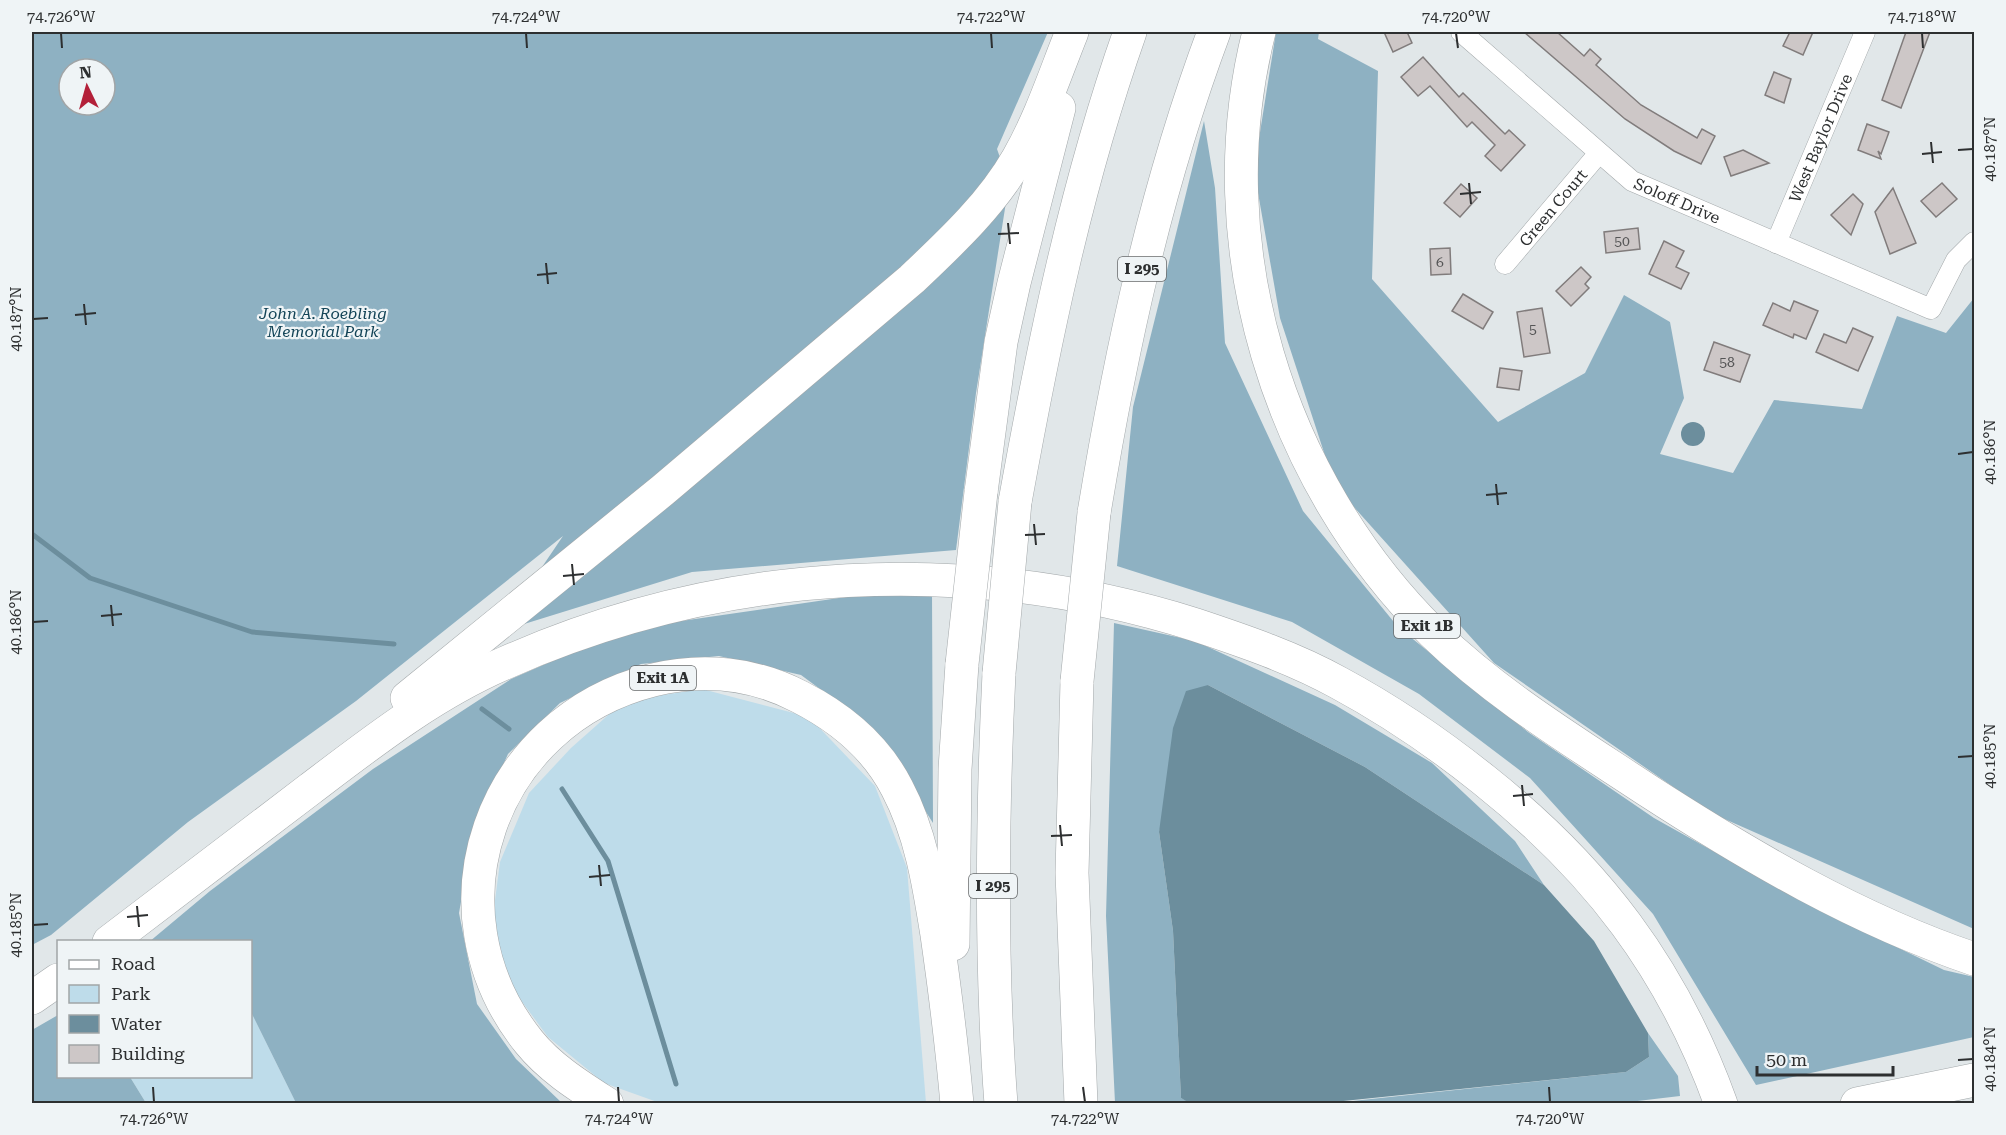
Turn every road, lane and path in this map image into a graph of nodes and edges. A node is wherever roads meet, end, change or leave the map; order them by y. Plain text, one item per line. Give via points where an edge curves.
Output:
1 (1072, 32) edge
2 (1080, 32) edge
3 (1130, 32) edge
4 (1214, 32) edge
5 (1259, 32) edge
6 (1461, 32) edge
7 (1865, 32) edge
8 (1599, 153) junction
9 (1974, 242) edge
10 (1776, 243) junction
11 (1505, 264) dead end
12 (246, 837) junction
13 (112, 940) edge
14 (1974, 959) edge
15 (57, 981) edge
16 (32, 998) edge
17 (951, 1030) junction
18 (1974, 1080) edge
19 (956, 1095) edge
20 (1001, 1102) edge
21 (1080, 1102) edge
22 (607, 1104) edge
23 (1721, 1104) edge
24 (1857, 1104) edge

1 - 12 highway via 1048,96 1017,160 945,248 663,490 396,707
2 - 17 highway, bridge via 1014,283 990,411 962,664 955,769
3 - 20 highway, I 295, bridge via 1081,188 1060,272 1015,502 993,787
4 - 21 highway, I 295, bridge via 1181,128 1138,285 1094,513 1077,681 1072,873
5 - 14 highway, Exit 1B via 1244,111 1240,158 1246,262 1276,379 1298,437 1324,493 1367,556 1432,632 1528,712 1733,846 1826,895
6 - 8 street, Soloff Drive
7 - 10 street, West Baylor Drive
8 - 10 street, Soloff Drive via 1632,181
8 - 11 street, Green Court
9 - 10 street, Soloff Drive via 1956,260 1931,309
12 - 13 highway
12 - 23 highway via 416,711 506,662 619,621 741,591 828,581 915,579 1058,590 1153,612 1271,652 1336,681 1451,753 1552,839 1633,929 1693,1035
15 - 16 highway
17 - 19 highway
17 - 22 highway, Exit 1A via 920,850 897,788 878,758 835,717 787,690 758,680 692,673 629,686 596,701 563,723 518,771 487,831 478,900 485,962 512,1020 530,1044 571,1081
18 - 24 highway

